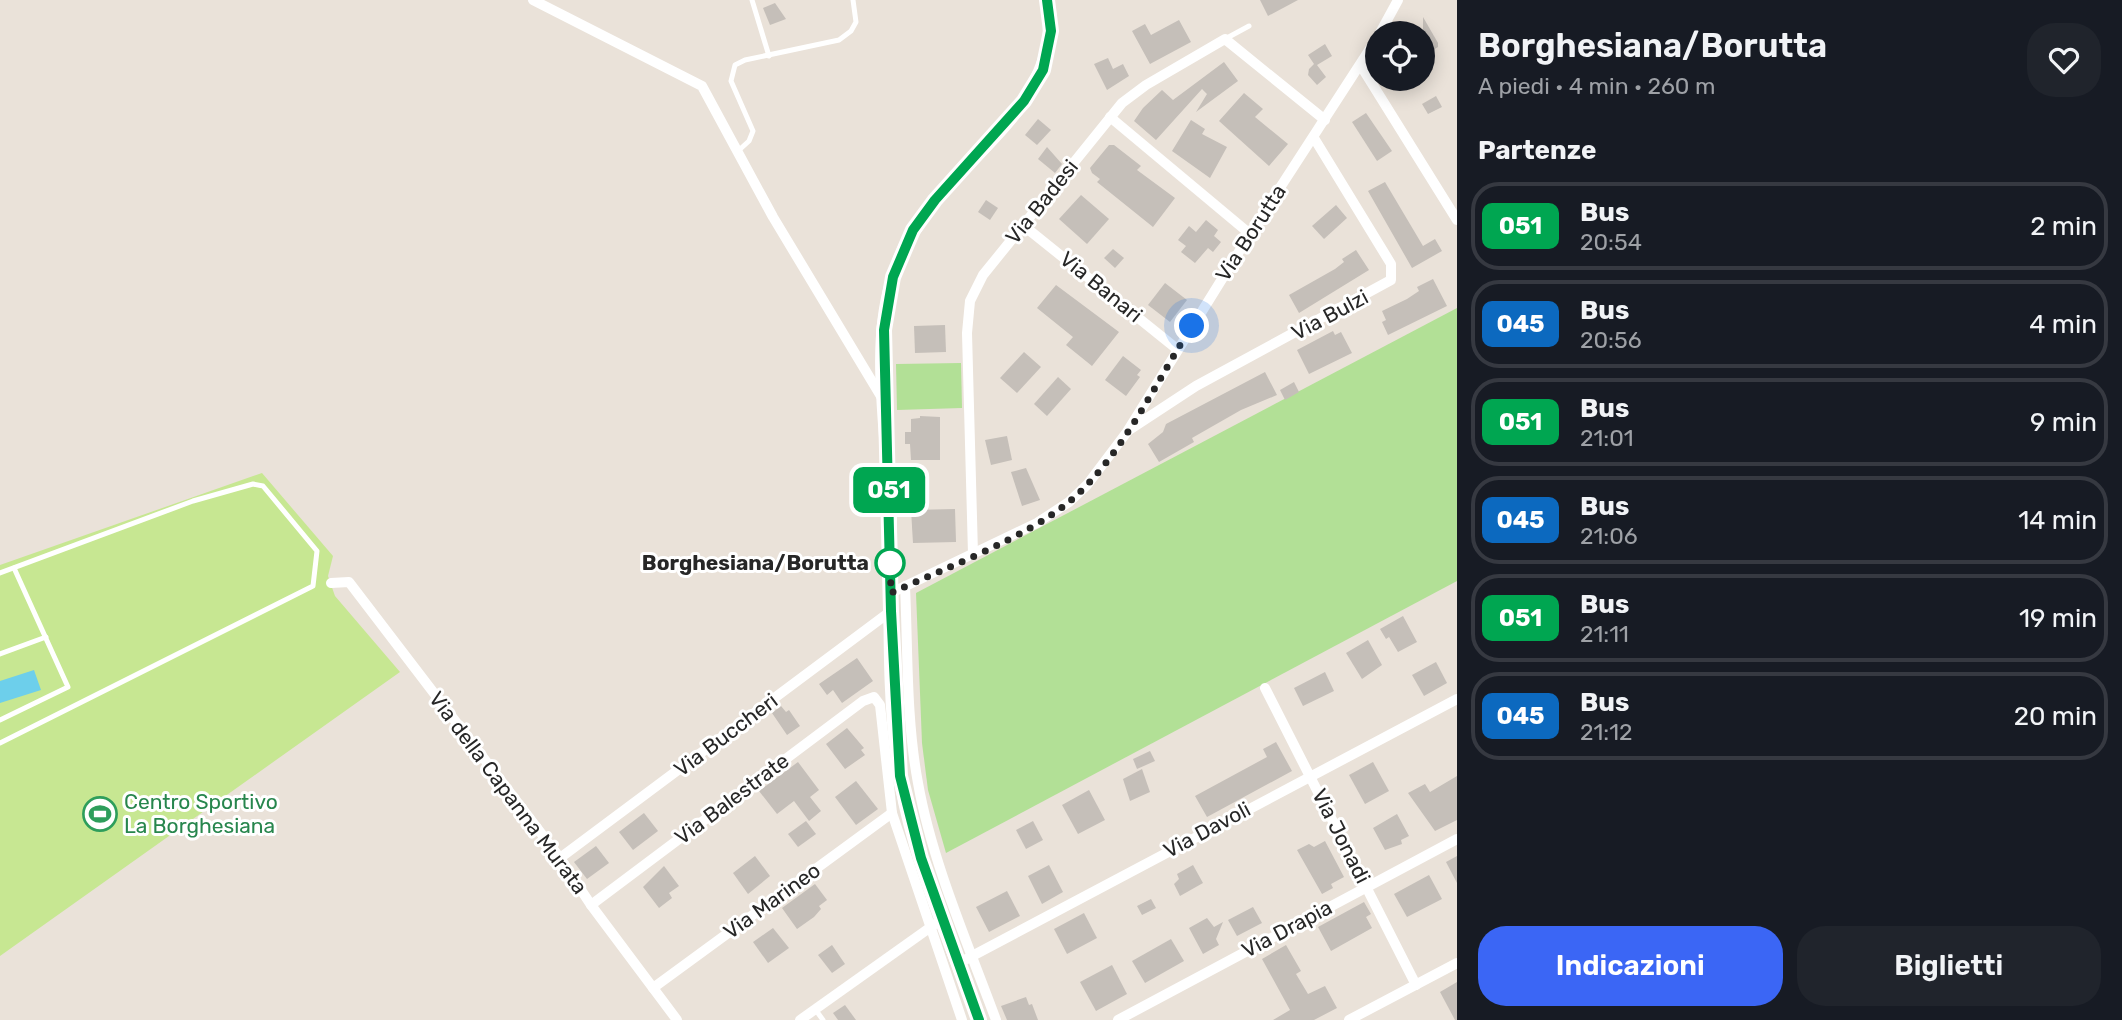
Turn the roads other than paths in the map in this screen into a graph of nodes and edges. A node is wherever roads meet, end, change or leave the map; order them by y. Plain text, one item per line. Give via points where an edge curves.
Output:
1 (533, 0) edge
2 (752, 0) edge
3 (853, 0) edge
4 (1047, 0) edge
5 (1398, 0) edge
6 (1386, 21) edge
7 (1249, 26) dead end
8 (1225, 39) junction
9 (769, 55) junction
10 (1365, 60) edge
11 (1362, 66) junction
12 (1110, 117) junction
13 (1325, 120) junction
14 (1314, 138) junction
15 (738, 151) junction
16 (1457, 220) edge
17 (1024, 226) junction
18 (1250, 234) junction
19 (1177, 349) junction
20 (886, 404) junction
21 (1127, 432) junction
22 (973, 554) junction
23 (14, 568) junction
24 (0, 573) edge
25 (331, 583) joint
26 (313, 586) junction
27 (905, 586) junction
28 (891, 593) junction
29 (891, 611) junction
30 (46, 638) junction
31 (0, 654) edge
32 (1265, 688) dead end
33 (1457, 699) edge
34 (0, 720) edge
35 (0, 743) edge
36 (1310, 775) junction
37 (892, 813) junction
38 (930, 833) junction
39 (915, 838) junction
40 (1457, 839) edge
41 (560, 858) junction
42 (1367, 886) junction
43 (591, 905) junction
44 (943, 918) junction
45 (930, 927) junction
46 (965, 959) junction
47 (1457, 963) edge
48 (1416, 985) junction
49 (653, 988) junction
50 (816, 1009) junction
51 (677, 1020) edge
52 (800, 1020) edge
53 (823, 1020) edge
54 (962, 1020) edge
55 (978, 1020) edge
56 (996, 1020) edge
57 (1118, 1020) edge
58 (1349, 1020) edge

1 - 15 street via 698,83
2 - 9 lane
3 - 9 lane via 856,22 844,37
4 - 20 street via 1051,42 1039,79 935,200 901,254 885,320
5 - 6 street, Via Borutta
7 - 8 lane
8 - 12 street, Via Badesi via 1146,85
8 - 13 street
9 - 15 lane via 741,61 731,72 753,131 750,141
10 - 11 street, Via Borutta
11 - 13 street, Via Borutta
11 - 16 street
12 - 17 street, Via Badesi
12 - 18 street
13 - 14 street, Via Borutta
14 - 18 street, Via Borutta
14 - 21 street, Via Bulzi via 1391,264 1391,281 1196,386
15 - 20 street
17 - 19 street, Via Banari
17 - 22 street, Via Badesi via 983,275 968,314
18 - 19 street, Via Borutta
19 - 21 street, Via Borutta
20 - 28 street
21 - 22 street, Via Borutta via 1069,502
22 - 27 street, Via Borutta
23 - 24 lane
23 - 26 lane via 193,501 253,484 263,486 317,551
23 - 30 lane
25 - 26 lane
25 - 41 street, Via della Capanna Murata via 349,582
26 - 35 lane
27 - 28 street, Via Borutta
27 - 38 street via 913,745
28 - 29 street
29 - 39 street via 899,768
29 - 41 street, Via Buccheri
30 - 31 lane
30 - 34 lane via 68,687
32 - 36 street, Via Jonadi
33 - 36 street, Via Davoli
36 - 42 street, Via Jonadi
36 - 46 street, Via Davoli
37 - 43 street, Via Balestrate via 880,705 874,697
37 - 45 street
37 - 49 street, Via Marineo
38 - 39 street
38 - 46 street
39 - 44 street
40 - 42 street, Via Drapia
41 - 43 street, Via della Capanna Murata
42 - 48 street, Via Jonadi
42 - 57 street, Via Drapia
43 - 49 street, Via della Capanna Murata
44 - 45 street
44 - 46 street
45 - 50 street
45 - 54 street
46 - 55 street
46 - 56 street
47 - 48 street
48 - 58 street
49 - 51 street, Via della Capanna Murata
50 - 52 street
50 - 53 lane

